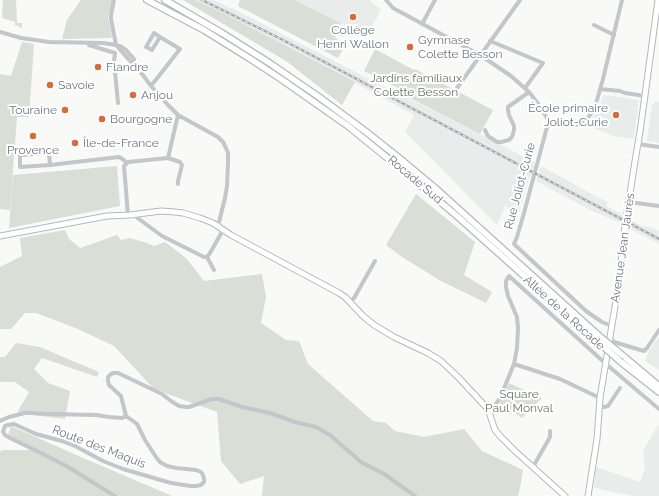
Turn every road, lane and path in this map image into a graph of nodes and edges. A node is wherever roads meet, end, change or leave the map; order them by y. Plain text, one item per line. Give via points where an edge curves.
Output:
1 (114, 0) edge
2 (146, 0) edge
3 (165, 0) edge
4 (435, 0) edge
5 (520, 0) edge
6 (622, 0) edge
7 (658, 0) edge
8 (387, 1) edge
9 (658, 8) edge
10 (422, 24) junction
11 (594, 24) dead end
12 (0, 32) edge
13 (614, 35) junction
14 (160, 37) dead end
15 (490, 40) junction
16 (85, 43) junction
17 (116, 45) junction
18 (480, 55) junction
19 (151, 86) junction
20 (457, 88) dead end
21 (525, 88) junction
22 (600, 89) junction
23 (529, 92) junction
24 (645, 96) junction
25 (118, 103) dead end
26 (178, 115) junction
27 (550, 124) junction
28 (486, 130) dead end
29 (638, 144) junction
30 (659, 147) edge
31 (168, 158) junction
32 (126, 163) junction
33 (50, 165) junction
34 (178, 184) dead end
35 (629, 202) junction
36 (659, 206) edge
37 (134, 214) junction
38 (128, 215) junction
39 (218, 226) junction
40 (223, 230) junction
41 (0, 236) edge
42 (207, 257) junction
43 (375, 261) dead end
44 (214, 270) dead end
45 (350, 302) junction
46 (612, 326) junction
47 (659, 330) edge
48 (596, 337) junction
49 (610, 338) junction
50 (621, 358) junction
51 (514, 364) junction
52 (606, 364) junction
53 (659, 386) edge
54 (620, 388) dead end
55 (659, 392) edge
56 (600, 398) junction
57 (599, 407) junction
58 (659, 408) edge
59 (489, 412) junction
60 (126, 416) junction
61 (0, 421) edge
62 (2, 429) edge
63 (550, 431) dead end
64 (533, 466) junction
65 (115, 496) edge
66 (415, 496) edge
67 (565, 496) edge
68 (588, 496) edge

1 - 17 street via 111,19
2 - 48 highway, Rocade Sud via 243,54 348,126 452,211
3 - 48 highway, Rocade Sud via 271,64 365,131 434,187
4 - 10 street
5 - 15 street
6 - 13 street
7 - 9 main road, Avenue Jean Jaurès
8 - 10 street via 393,8
9 - 24 main road, Avenue Jean Jaurès
10 - 18 street
11 - 13 street
12 - 16 street via 49,42
13 - 22 street
14 - 19 street via 180,49
15 - 18 street
15 - 21 street via 543,63
16 - 17 street
16 - 25 street via 115,54
17 - 19 street via 126,50 134,59 134,63
18 - 20 street
18 - 21 street
19 - 26 street
21 - 23 street
22 - 24 street
22 - 27 street via 592,113 581,124
23 - 27 street
23 - 28 street via 508,107 514,126 509,140 497,142 488,136
24 - 29 main road, Avenue Jean Jaurès
26 - 31 street
26 - 39 street via 218,137 228,153 227,186
27 - 46 street, Rue Joliot-Curie via 547,127 514,244 586,311
29 - 30 street
29 - 35 main road, Avenue Jean Jaurès
31 - 32 street
31 - 34 street via 180,162 182,166
32 - 33 street via 119,157
32 - 38 street via 124,170
33 - 33 street via 20,167 20,156 49,153
35 - 36 street
35 - 46 main road, Avenue Jean Jaurès
37 - 38 main road
37 - 39 main road via 175,212 192,215
37 - 42 street via 162,236
38 - 41 main road via 107,216
39 - 40 main road
40 - 42 street
40 - 45 main road via 339,293
42 - 44 street
43 - 45 street
45 - 59 main road via 374,325 446,365
46 - 49 main road, Avenue Jean Jaurès
47 - 49 street via 644,351 619,344
48 - 50 highway, Rocade Sud, bridge
49 - 52 main road, Avenue Jean Jaurès
50 - 53 highway, Rocade Sud
50 - 55 highway, Rocade Sud
51 - 52 street, Allée de la Rocade via 518,328 517,317 507,292 506,281 509,276
51 - 56 street via 560,379
51 - 59 street via 500,398
52 - 56 main road, Avenue Jean Jaurès
52 - 58 street, Allée de la Rocade
54 - 57 street via 608,406
56 - 57 main road, Avenue Jean Jaurès
57 - 68 main road, Avenue Jean Jaurès
59 - 64 main road via 497,433
60 - 61 street via 109,418 32,412
60 - 62 street, Route des Maquis via 137,424 160,462 170,467 201,472 204,477 201,485 171,483 114,466 75,446 14,424
60 - 66 street via 121,396 109,385 108,377 114,373 162,394 179,406 189,407 219,398 242,407 316,427 330,435 361,462 384,474
62 - 65 street, Route des Maquis via 10,438 45,454
63 - 64 street via 550,437
64 - 67 main road

